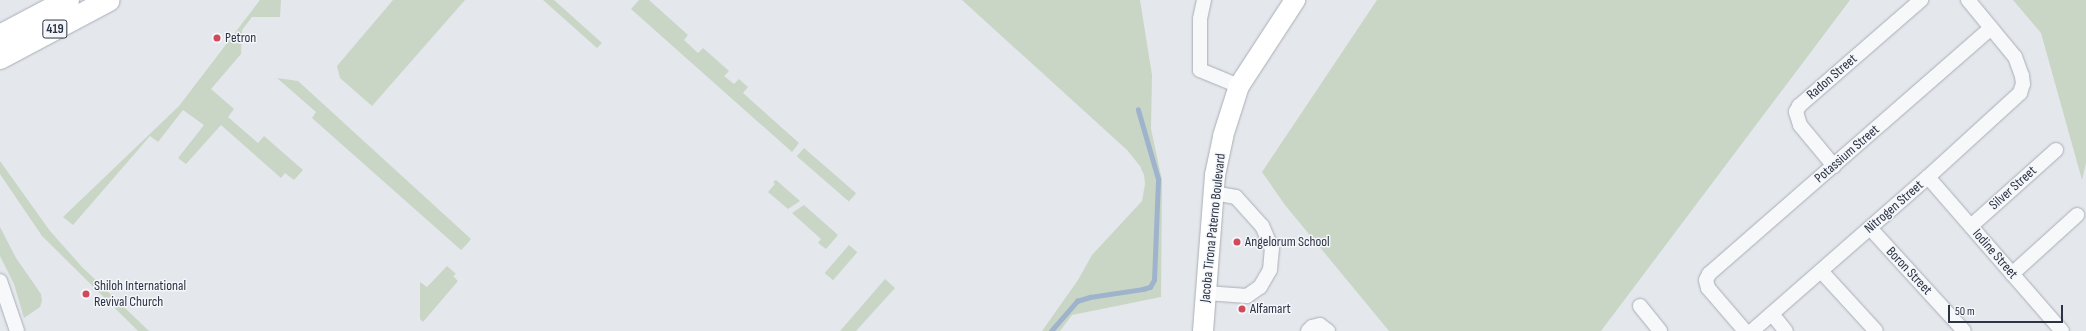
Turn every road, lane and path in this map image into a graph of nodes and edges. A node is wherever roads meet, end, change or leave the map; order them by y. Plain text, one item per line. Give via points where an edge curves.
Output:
1 (68, 0) edge
2 (109, 0) edge
3 (1204, 0) edge
4 (1295, 0) edge
5 (1921, 0) edge
6 (1968, 0) edge
7 (1991, 28) junction
8 (0, 36) edge
9 (0, 58) edge
10 (1239, 86) junction
11 (2056, 150) dead end
12 (1834, 166) junction
13 (1928, 177) junction
14 (1214, 193) junction
15 (2077, 215) dead end
16 (1971, 226) junction
17 (1870, 228) junction
18 (1821, 270) junction
19 (2012, 274) junction
20 (0, 281) edge
21 (1206, 292) junction
22 (1640, 306) dead end
23 (1772, 314) junction
24 (17, 331) edge
25 (1203, 331) edge
26 (1660, 331) edge
27 (1745, 331) edge
28 (1752, 331) edge
29 (1786, 331) edge
30 (1876, 331) edge
31 (1964, 331) edge
32 (2062, 331) edge

1 - 8 highway, 419
2 - 9 highway, 419
3 - 10 street via 1200,19 1200,70
4 - 10 street, Jacoba Tirona Paterno Boulevard
5 - 12 street, Radon Street via 1799,106 1796,112 1800,125
6 - 7 street
7 - 12 street, Potassium Street
7 - 13 street, Nitrogen Street via 2015,57 2022,76 2020,93
10 - 14 street, Jacoba Tirona Paterno Boulevard via 1223,136
11 - 16 street, Silver Street
12 - 27 street, Potassium Street via 1709,274 1706,280 1708,288
13 - 16 street, Iodine Street
13 - 17 street, Nitrogen Street
14 - 21 street, Jacoba Tirona Paterno Boulevard
14 - 21 street via 1236,197 1262,226 1272,249 1270,270 1260,286 1247,296
15 - 19 street
16 - 19 street, Iodine Street
17 - 18 street, Nitrogen Street
17 - 31 street, Boron Street
18 - 23 street, Nitrogen Street
18 - 30 street
19 - 32 street, Iodine Street
20 - 24 street
21 - 25 street, Jacoba Tirona Paterno Boulevard
22 - 26 street
23 - 28 street, Nitrogen Street
23 - 29 street

